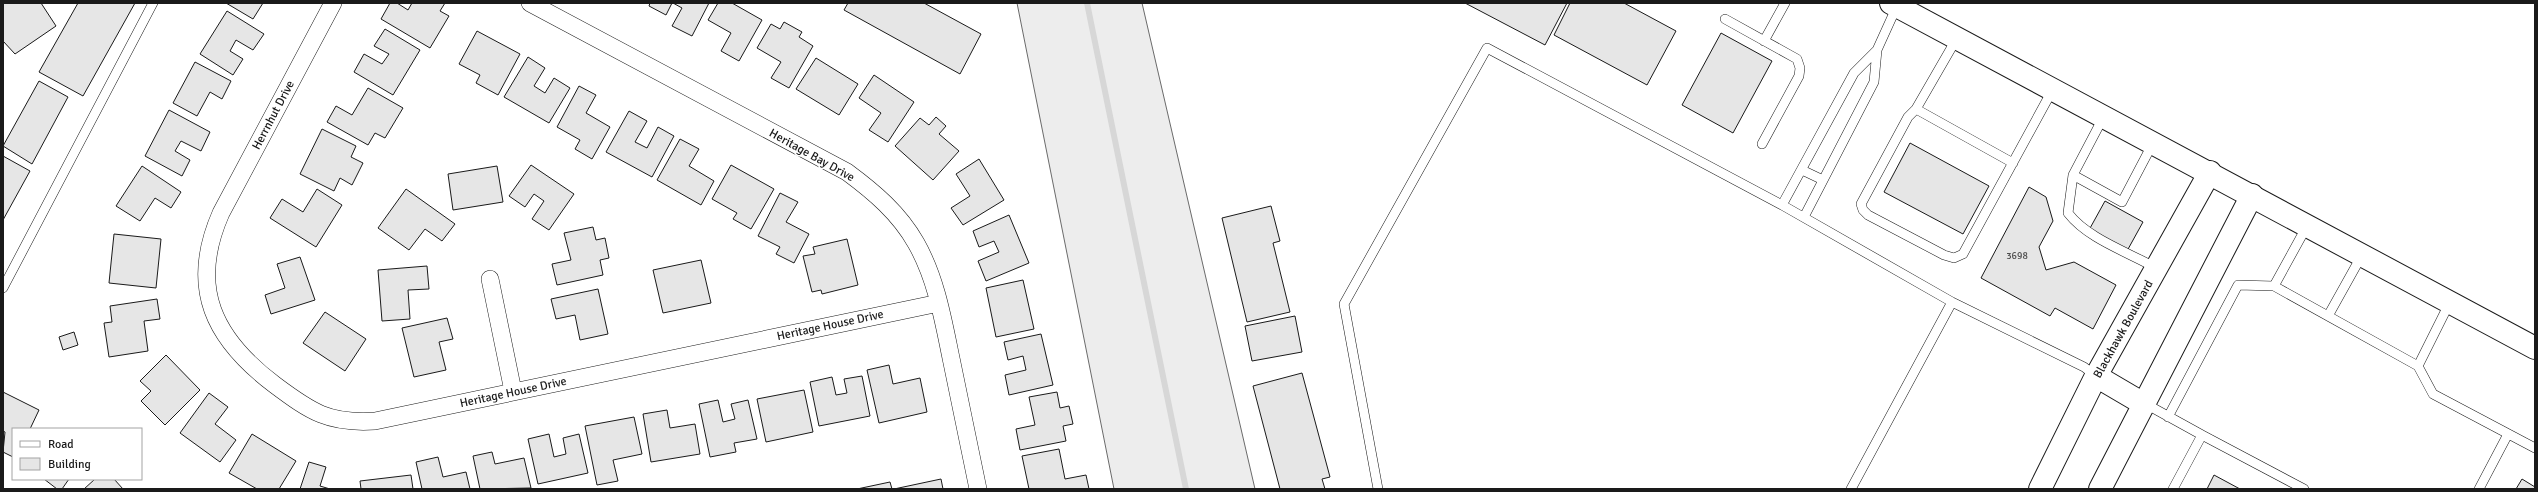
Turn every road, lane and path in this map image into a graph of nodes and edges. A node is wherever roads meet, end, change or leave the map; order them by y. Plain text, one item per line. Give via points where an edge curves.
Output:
1 (153, 3) edge
2 (333, 3) edge
3 (530, 3) edge
4 (1785, 3) edge
5 (1894, 5) edge
6 (1725, 19) dead end
7 (1957, 38) junction
8 (1764, 41) junction
9 (1877, 50) junction
10 (2053, 89) junction
11 (1916, 109) junction
12 (2104, 116) junction
13 (2154, 142) junction
14 (1762, 144) dead end
15 (2013, 163) junction
16 (1802, 170) junction
17 (2210, 172) junction
18 (2073, 175) junction
19 (1823, 180) junction
20 (2252, 195) junction
21 (1782, 205) junction
22 (1804, 217) junction
23 (2308, 225) junction
24 (215, 227) joint
25 (2362, 255) junction
26 (2156, 268) junction
27 (490, 279) dead end
28 (2274, 286) junction
29 (3, 288) edge
30 (1952, 302) junction
31 (2450, 302) junction
32 (939, 303) junction
33 (2328, 316) junction
34 (2535, 348) edge
35 (2418, 366) junction
36 (2096, 376) junction
37 (513, 391) junction
38 (2142, 403) junction
39 (2168, 417) junction
40 (2202, 434) junction
41 (2508, 434) junction
42 (2535, 448) edge
43 (978, 489) edge
44 (1378, 489) edge
45 (1851, 489) edge
46 (2040, 489) edge
47 (2100, 489) edge
48 (2173, 489) edge
49 (2304, 489) edge
50 (2479, 489) edge

1 - 29 lane
2 - 24 street, Herrnhut Drive
3 - 32 street, Heritage Bay Drive via 847,172 880,197 898,216 928,265
4 - 8 lane
5 - 7 main road
5 - 9 lane
6 - 8 lane
7 - 10 main road
7 - 11 lane
8 - 14 lane via 1797,59 1800,68 1799,76
9 - 16 lane via 1854,73
9 - 19 lane via 1874,82
10 - 12 main road
10 - 15 lane
11 - 15 lane
11 - 15 lane via 1908,117 1861,204 1868,215 1954,258 1967,250
12 - 13 main road
12 - 18 lane
13 - 17 main road
13 - 18 lane via 2122,202
16 - 19 lane
16 - 21 lane
17 - 20 main road
17 - 26 main road, Blackhawk Boulevard
18 - 26 lane via 2068,213 2076,224
19 - 22 lane
20 - 23 main road
20 - 38 main road
21 - 22 lane
21 - 44 lane via 1487,48 1344,304
22 - 30 lane
23 - 25 main road
23 - 28 lane
24 - 37 street, Heritage House Drive via 209,245 206,281 217,324 229,343 265,377 304,405 331,419 350,422 375,421
25 - 31 main road
25 - 33 lane
26 - 36 main road, Blackhawk Boulevard
27 - 37 street
28 - 33 lane
28 - 39 lane via 2238,285
30 - 36 lane via 2084,367
30 - 45 lane
31 - 34 main road
31 - 35 lane
32 - 37 street, Heritage House Drive
32 - 43 street, Heritage Bay Drive
33 - 35 lane
35 - 41 lane via 2433,394
36 - 38 main road
36 - 46 main road, Blackhawk Boulevard
38 - 39 lane
38 - 47 main road
39 - 40 lane
40 - 48 lane
40 - 49 lane
41 - 42 lane
41 - 50 lane

